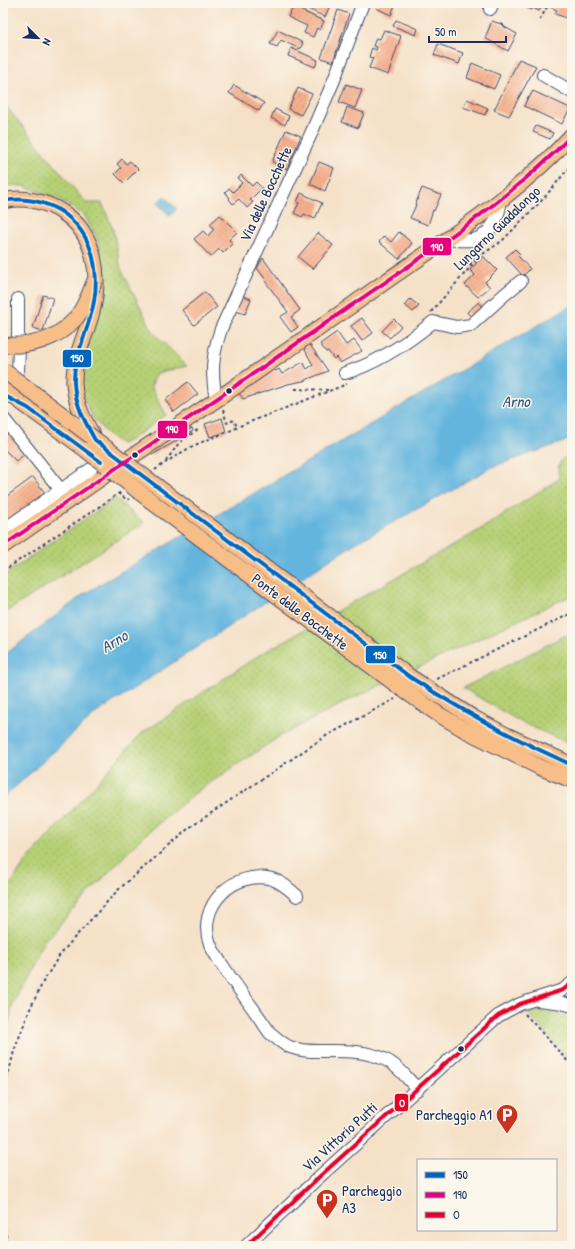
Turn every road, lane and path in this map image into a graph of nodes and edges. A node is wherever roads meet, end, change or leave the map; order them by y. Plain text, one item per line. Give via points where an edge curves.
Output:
1 (363, 3) edge
2 (549, 3) edge
3 (540, 20) dead end
4 (543, 75) dead end
5 (572, 92) edge
6 (572, 135) edge
7 (572, 164) edge
8 (501, 200) junction
9 (3, 201) edge
10 (488, 231) junction
11 (446, 240) junction
12 (466, 271) junction
13 (96, 280) junction
14 (521, 281) dead end
15 (18, 299) dead end
16 (430, 314) dead end
17 (3, 345) edge
18 (3, 370) edge
19 (18, 370) dead end
20 (345, 373) dead end
21 (3, 389) edge
22 (295, 389) dead end
23 (3, 395) edge
24 (219, 405) junction
25 (28, 408) junction
26 (3, 418) edge
27 (204, 423) dead end
28 (237, 427) junction
29 (95, 440) junction
30 (131, 457) dead end
31 (166, 462) junction
32 (91, 469) dead end
33 (149, 474) dead end
34 (104, 476) dead end
35 (60, 490) junction
36 (123, 491) dead end
37 (161, 499) junction
38 (3, 530) edge
39 (3, 546) edge
40 (3, 571) edge
41 (572, 613) edge
42 (434, 680) dead end
43 (401, 696) dead end
44 (468, 723) junction
45 (572, 765) edge
46 (572, 780) edge
47 (297, 896) dead end
48 (572, 983) edge
49 (535, 1000) junction
50 (520, 1004) junction
51 (572, 1006) edge
52 (572, 1066) edge
53 (418, 1089) junction
54 (3, 1096) edge
55 (3, 1216) edge
56 (8, 1246) edge
57 (246, 1246) edge

1 - 24 street, Via delle Bocchette via 310,136 215,346 213,382
2 - 3 path
4 - 5 street
6 - 8 main road via 556,153
7 - 12 path, Lungarno Guadalongo via 544,198 502,241 480,256
8 - 10 street via 498,216
8 - 11 main road
9 - 13 main road via 18,199 39,202 54,207 72,219 85,236 93,253
10 - 11 street via 473,240
10 - 12 path via 486,241
11 - 24 main road
12 - 16 path, Lungarno Guadalongo
13 - 17 main road, bridge via 76,319 60,332 38,343
13 - 29 main road, bridge via 92,313 76,361 74,382 80,412
14 - 20 street via 472,325 457,327 434,322 388,355
15 - 19 street
18 - 29 main road, bridge
21 - 25 main road
22 - 28 path via 332,390
23 - 25 main road
24 - 28 path via 227,423 234,420
24 - 30 main road via 175,428
25 - 37 main road, bridge
26 - 35 street
27 - 31 path via 196,432 179,443
28 - 31 path
29 - 37 main road, bridge
31 - 33 path
32 - 35 street
34 - 39 main road
35 - 38 street
36 - 40 path
37 - 44 main road, Ponte delle Bocchette, bridge via 410,677
41 - 42 path
43 - 54 path via 326,736 256,782 189,828 118,890 75,936 43,982 14,1051
44 - 45 main road via 513,738
44 - 46 main road via 539,767
47 - 53 street via 273,879 259,877 240,881 224,890 209,916 207,930 210,944 218,959 270,1033 282,1043 301,1050 356,1051 370,1054 388,1061
48 - 49 street, Via Vittorio Putti via 562,990
49 - 50 street, Via Vittorio Putti
49 - 51 street, Via Vittorio Putti
50 - 52 path via 525,1014
50 - 53 street, Via Vittorio Putti via 498,1016
53 - 57 street, Via Vittorio Putti
55 - 56 path

